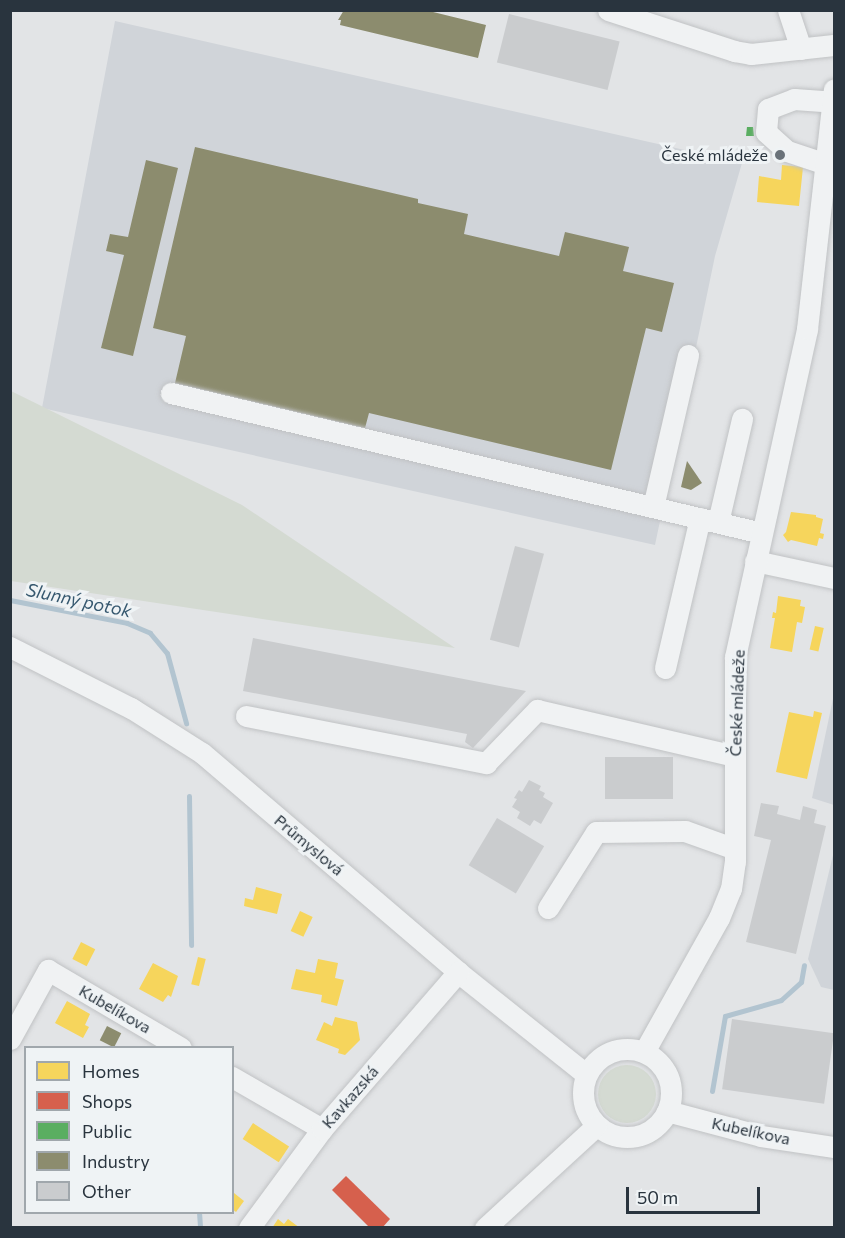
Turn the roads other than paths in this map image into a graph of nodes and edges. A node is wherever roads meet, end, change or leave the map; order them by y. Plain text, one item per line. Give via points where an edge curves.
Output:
1 (608, 10) edge
2 (788, 10) edge
3 (834, 45) edge
4 (801, 50) junction
5 (834, 96) edge
6 (826, 164) junction
7 (688, 355) dead end
8 (171, 393) dead end
9 (742, 419) dead end
10 (653, 507) junction
11 (709, 520) junction
12 (762, 533) junction
13 (755, 561) junction
14 (834, 578) edge
15 (10, 647) edge
16 (665, 668) dead end
17 (246, 716) dead end
18 (735, 756) junction
19 (735, 849) junction
20 (548, 908) dead end
21 (458, 972) junction
22 (10, 1039) edge
23 (179, 1046) edge
24 (644, 1052) junction
25 (586, 1074) junction
26 (234, 1078) edge
27 (667, 1111) junction
28 (596, 1126) junction
29 (322, 1129) junction
30 (834, 1147) edge
31 (249, 1227) edge
32 (485, 1227) edge

1 - 4 street via 734,51 751,54
2 - 4 street
3 - 4 street
5 - 6 street, České mládeže
5 - 6 street via 794,99 768,109 766,132 787,151
6 - 12 street, České mládeže via 807,329
7 - 10 street
8 - 10 street
9 - 11 street
10 - 11 street
11 - 12 street
11 - 16 street
12 - 13 street, České mládeže
13 - 14 street
13 - 18 street, České mládeže via 735,657
15 - 21 street, Průmyslová via 131,708 202,753
17 - 18 street via 486,763 537,710
18 - 19 street, České mládeže
19 - 20 street via 685,831 596,832
19 - 24 street, České mládeže via 731,889 719,918
21 - 25 street, Průmyslová
21 - 29 street, Kavkazská
22 - 23 street, Kubelíkova via 48,970
24 - 25 street via 615,1050 599,1058
24 - 27 street via 659,1062 666,1073 671,1097
25 - 28 street via 583,1105
26 - 29 street
27 - 28 street via 653,1129 631,1138 616,1137
27 - 30 street, Kubelíkova via 761,1136
28 - 32 street
29 - 31 street, Kavkazská

